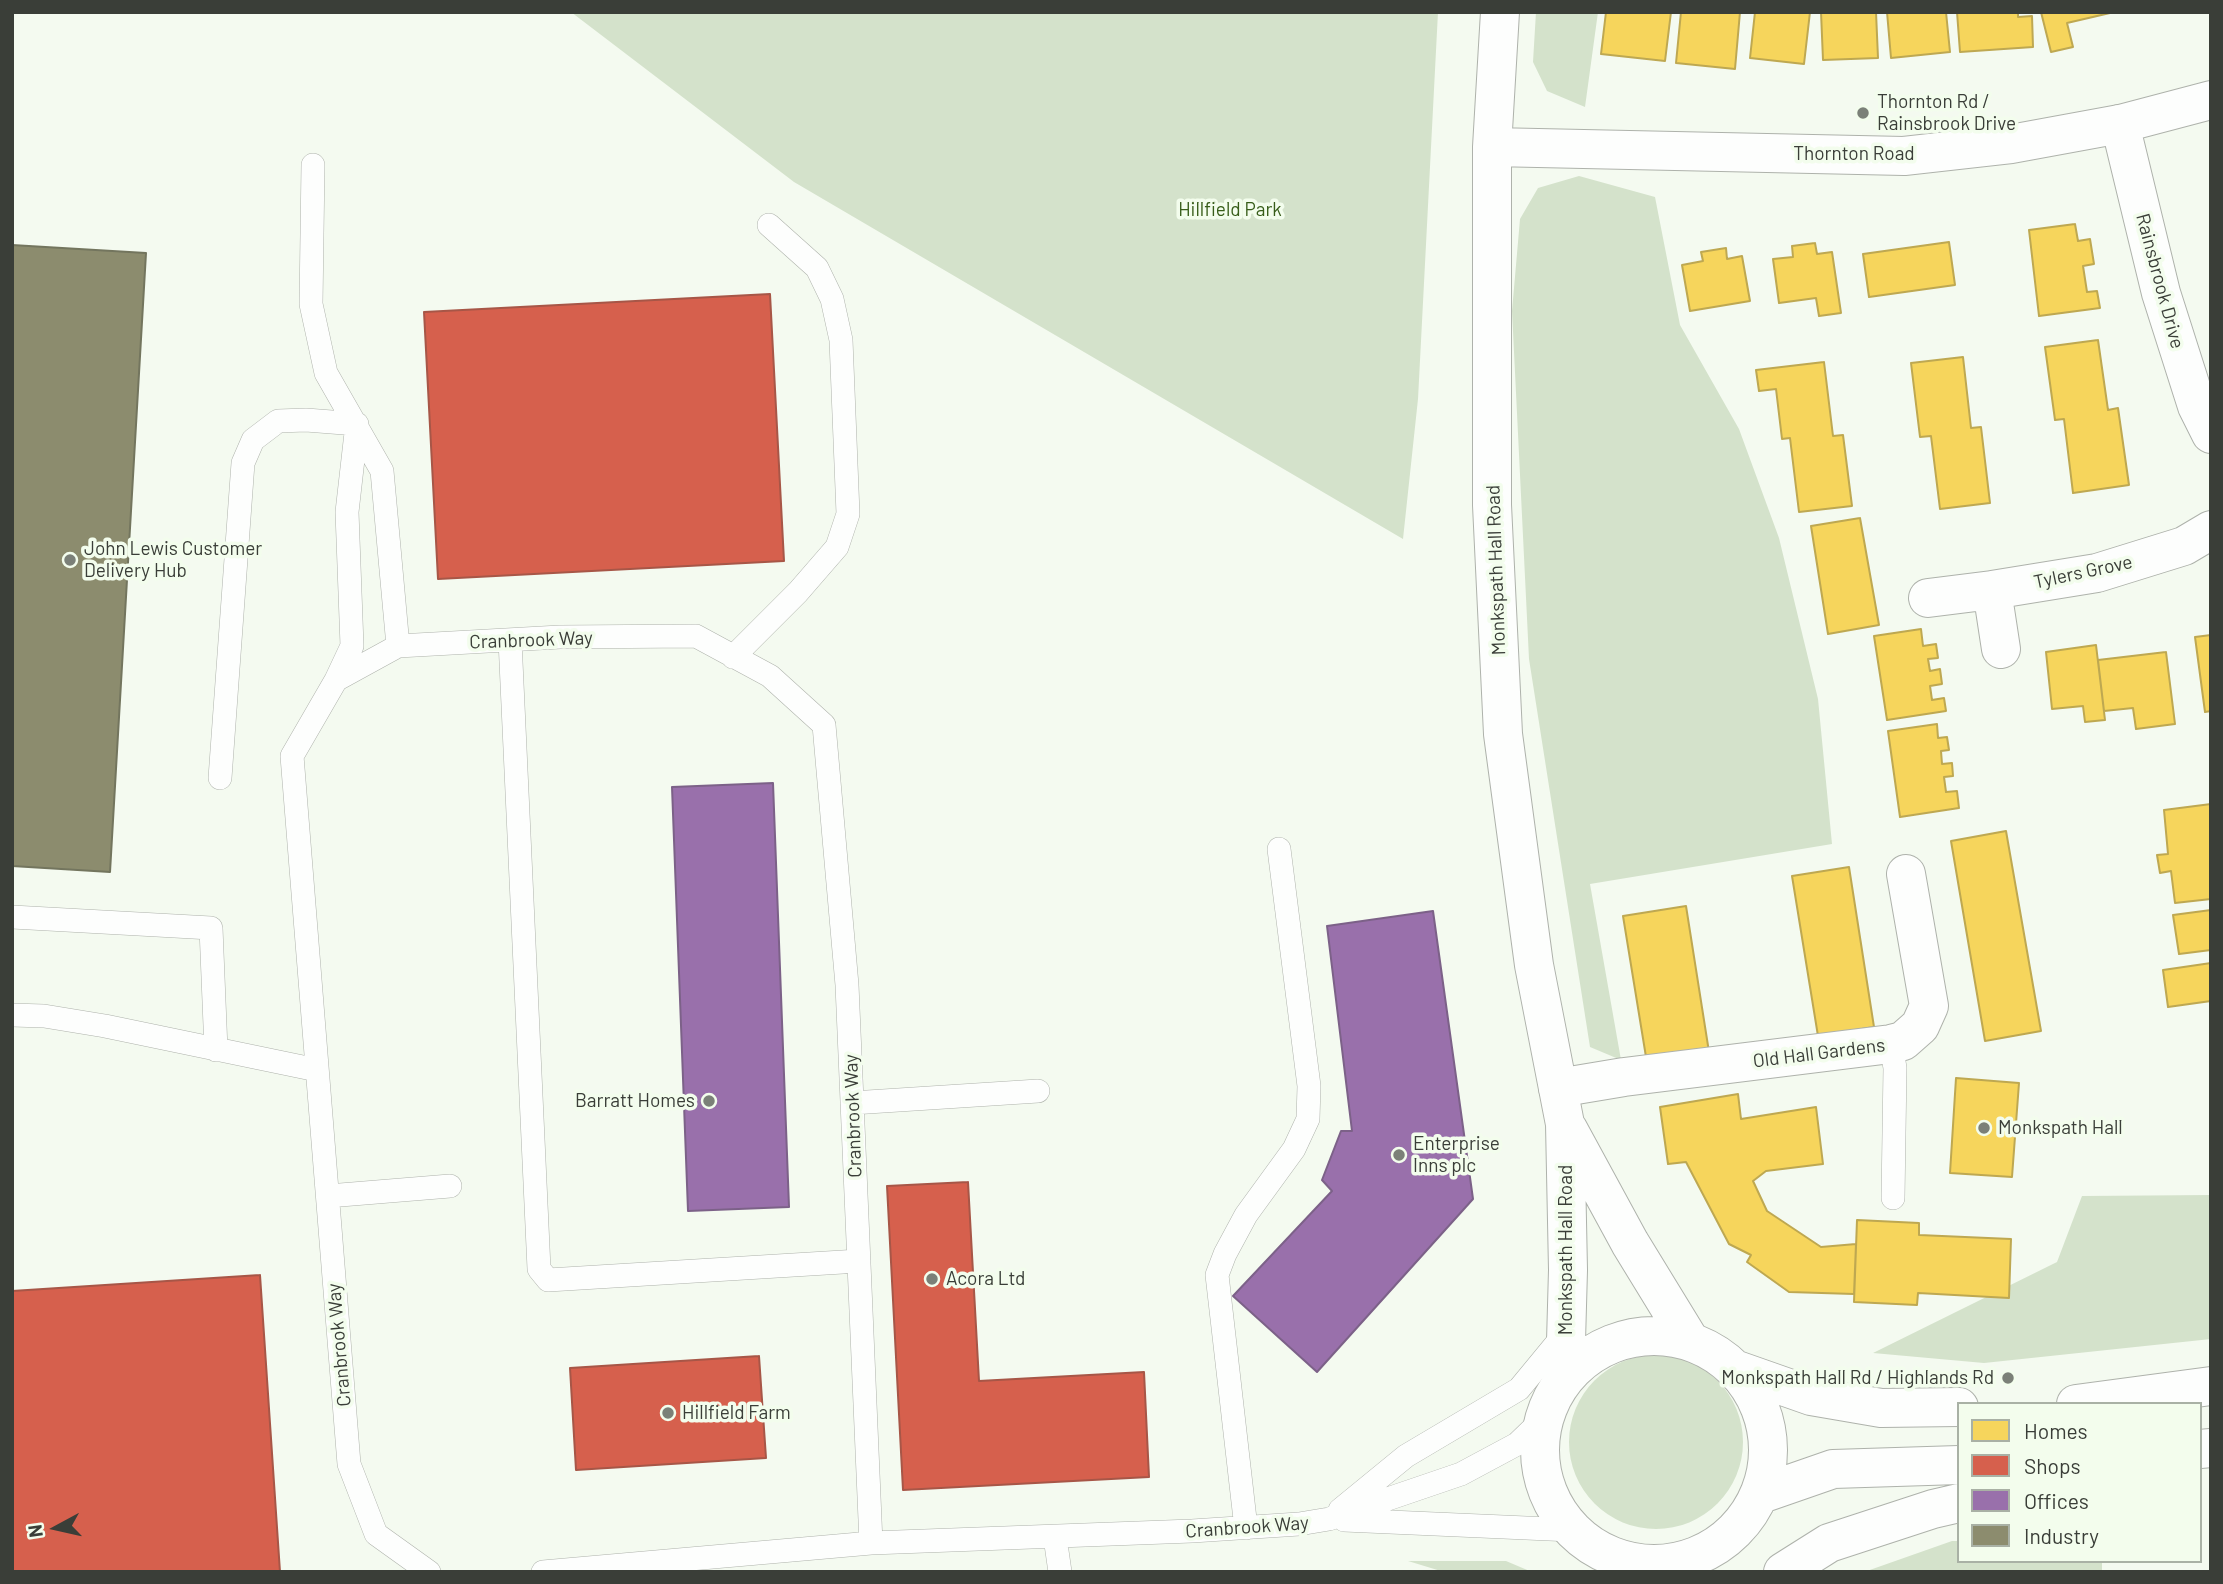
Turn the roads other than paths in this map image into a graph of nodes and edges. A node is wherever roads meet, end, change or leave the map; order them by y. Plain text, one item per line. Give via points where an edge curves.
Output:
1 (1500, 12) edge
2 (2211, 100) edge
3 (2120, 124) junction
4 (1492, 147) junction
5 (313, 165) dead end
6 (769, 225) dead end
7 (357, 425) junction
8 (2211, 434) edge
9 (2211, 530) edge
10 (1992, 590) junction
11 (1928, 598) dead end
12 (510, 640) junction
13 (398, 646) junction
14 (2001, 649) dead end
15 (733, 657) junction
16 (336, 680) junction
17 (220, 778) dead end
18 (1279, 849) dead end
19 (1906, 874) dead end
20 (12, 917) edge
21 (12, 1015) edge
22 (1891, 1044) junction
23 (216, 1050) junction
24 (317, 1070) junction
25 (1038, 1091) dead end
26 (852, 1103) junction
27 (1561, 1106) junction
28 (450, 1186) dead end
29 (328, 1196) junction
30 (1893, 1198) dead end
31 (859, 1261) junction
32 (1567, 1331) junction
33 (1690, 1341) junction
34 (1737, 1370) junction
35 (1565, 1377) junction
36 (2211, 1386) edge
37 (2091, 1402) edge
38 (1957, 1407) edge
39 (1545, 1417) junction
40 (1957, 1465) edge
41 (1957, 1503) edge
42 (1752, 1509) junction
43 (1329, 1519) junction
44 (1246, 1528) junction
45 (1055, 1537) junction
46 (871, 1544) junction
47 (1592, 1551) edge
48 (429, 1572) edge
49 (543, 1572) edge
50 (1060, 1572) edge
51 (1734, 1572) edge
52 (1783, 1572) edge

1 - 4 street, Monkspath Hall Road
2 - 3 street, Thornton Road
3 - 4 street, Thornton Road via 2011,144 1904,156
3 - 8 street, Rainsbrook Drive via 2161,293 2197,405
4 - 27 street, Monkspath Hall Road via 1492,505 1503,734 1534,965
5 - 7 lane via 311,304 326,373
6 - 15 lane via 817,268 832,299 841,340 848,514 837,547
7 - 13 lane via 382,471
7 - 16 lane via 347,512 352,646
7 - 17 lane via 278,421 253,440 243,463
9 - 10 street, Tylers Grove via 2184,546 2097,573
10 - 11 street, Tylers Grove
10 - 14 street
12 - 13 lane, Cranbrook Way
12 - 15 lane, Cranbrook Way via 696,636
12 - 31 lane via 539,1269 548,1280
13 - 16 lane, Cranbrook Way
15 - 26 lane, Cranbrook Way via 770,676 824,725 847,985
16 - 24 lane, Cranbrook Way via 292,756
18 - 44 lane via 1308,1086 1308,1119 1294,1149 1246,1215 1217,1275
19 - 22 street, Old Hall Gardens via 1929,1006 1920,1026 1903,1041
20 - 23 lane via 211,928
21 - 23 lane via 105,1026
22 - 27 street, Old Hall Gardens via 1624,1077
22 - 30 lane via 1895,1068
23 - 24 lane
24 - 29 lane, Cranbrook Way
25 - 26 lane
26 - 31 lane, Cranbrook Way
27 - 32 street, Monkspath Hall Road
27 - 33 street, Monkspath Hall Road via 1630,1243
28 - 29 lane
29 - 48 lane, Cranbrook Way via 349,1464 376,1534
31 - 46 lane, Cranbrook Way
32 - 35 street, Monkspath Hall Road
32 - 43 lane via 1519,1388 1406,1457
33 - 34 street, Monkspath Hall Road
33 - 35 street, Monkspath Hall Road via 1656,1335 1622,1340 1591,1354
34 - 38 street, Monkspath Hall Road via 1811,1396 1881,1408
34 - 42 street, Monkspath Hall Road via 1757,1398 1767,1429 1768,1462
35 - 39 street, Monkspath Hall Road
36 - 37 street
39 - 43 lane via 1517,1444 1461,1474
39 - 47 street, Monkspath Hall Road via 1540,1447 1543,1477 1554,1506
40 - 42 street via 1833,1469
41 - 52 street via 1829,1543
42 - 47 street via 1719,1545 1691,1560 1659,1565 1627,1562
42 - 51 street, Monkspath Hall Road
43 - 44 lane, Cranbrook Way
43 - 47 lane
44 - 45 lane, Cranbrook Way
45 - 46 lane, Cranbrook Way
45 - 50 lane
46 - 49 lane, Cranbrook Way

